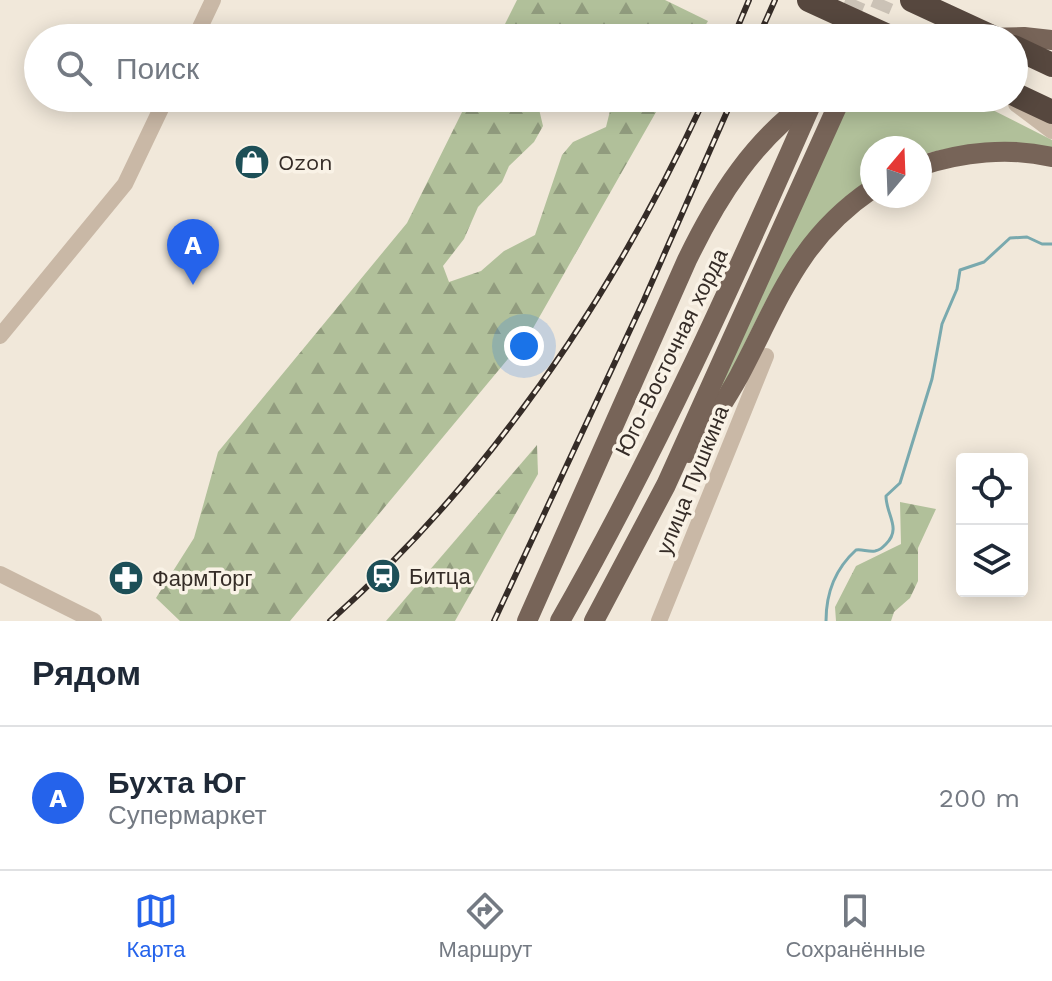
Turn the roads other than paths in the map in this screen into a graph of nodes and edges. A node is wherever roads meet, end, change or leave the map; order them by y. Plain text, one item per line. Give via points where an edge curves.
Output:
1 (213, 0) edge
2 (912, 0) edge
3 (812, 2) edge
4 (202, 24) edge
5 (861, 24) edge
6 (964, 24) edge
7 (1028, 37) edge
8 (1052, 40) edge
9 (1028, 54) edge
10 (1052, 65) edge
11 (1028, 101) edge
12 (159, 112) edge
13 (795, 112) edge
14 (807, 112) edge
15 (835, 112) edge
16 (1027, 112) edge
17 (1052, 112) edge
18 (1052, 131) edge
19 (1052, 157) edge
20 (932, 164) edge
21 (860, 199) edge
22 (0, 336) edge
23 (766, 356) dead end
24 (666, 485) junction
25 (0, 574) edge
26 (94, 621) edge
27 (527, 621) edge
28 (560, 621) edge
29 (594, 621) edge
30 (659, 621) edge

1 - 4 street
2 - 6 highway
3 - 5 highway
7 - 8 main road
9 - 10 highway
11 - 17 highway
12 - 22 street via 125,184
13 - 27 main road via 755,149 716,204
14 - 28 main road, Юго-Восточная хорда via 698,356
15 - 24 main road
16 - 18 street
19 - 20 main road via 985,153
21 - 24 main road via 830,224 795,266 724,401
23 - 30 street, улица Пушкина
24 - 29 main road
25 - 26 street

